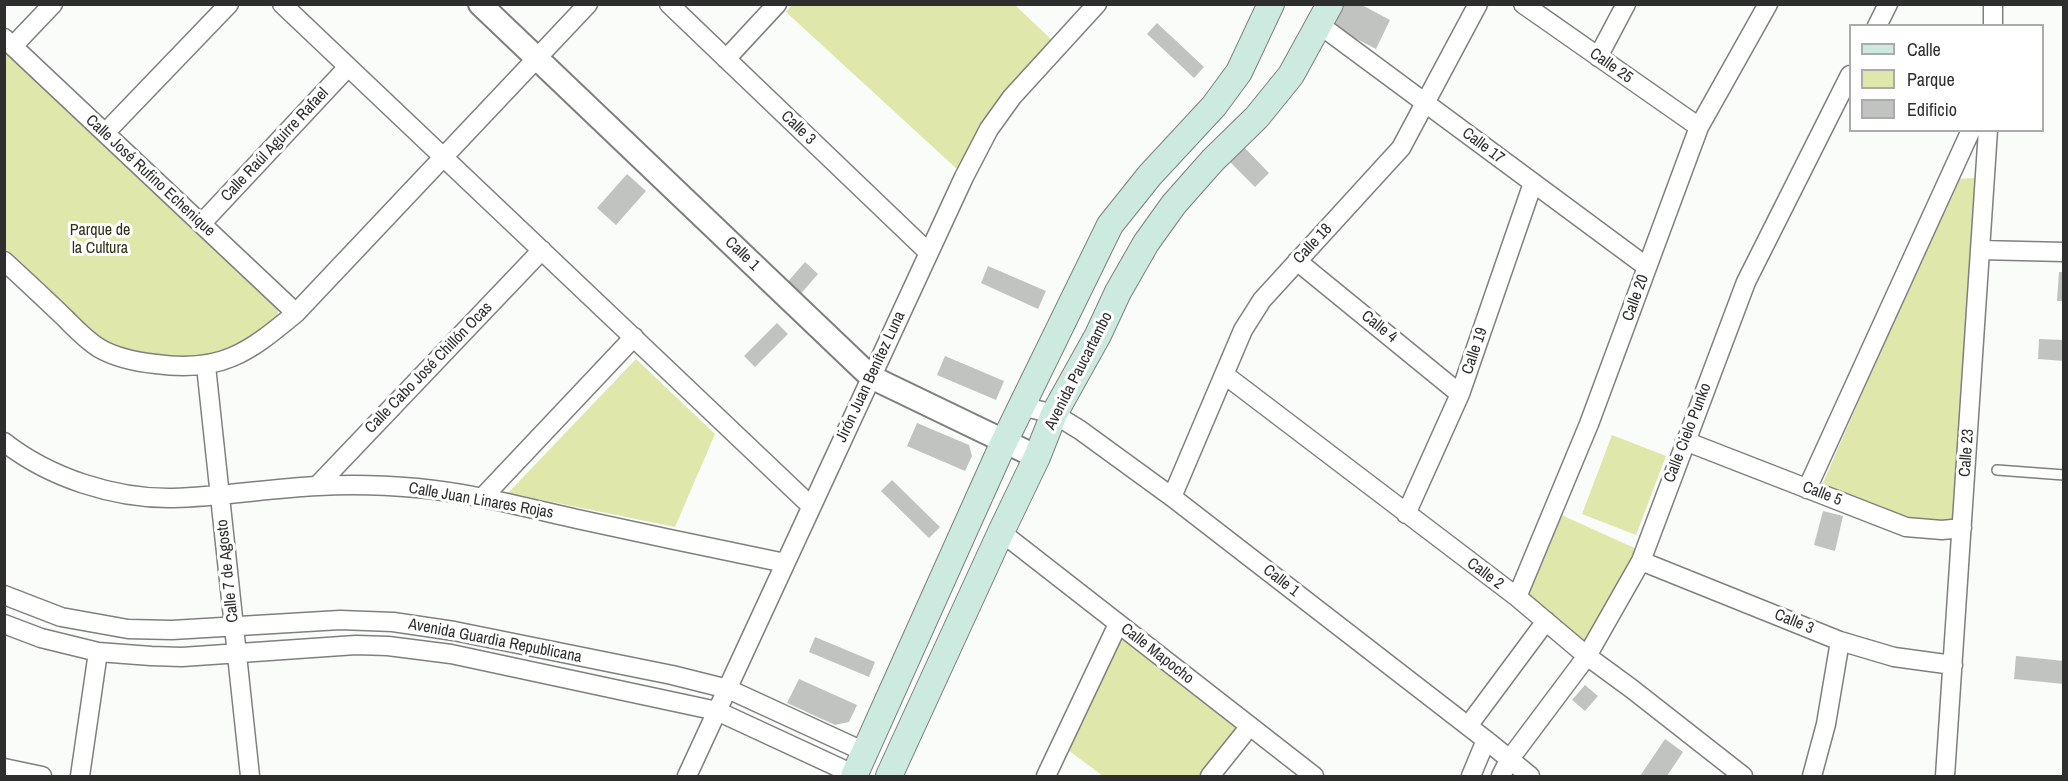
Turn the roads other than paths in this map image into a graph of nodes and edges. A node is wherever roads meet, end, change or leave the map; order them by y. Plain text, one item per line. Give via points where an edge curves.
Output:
1 (53, 4) edge
2 (229, 4) edge
3 (282, 4) edge
4 (480, 4) edge
5 (588, 4) edge
6 (669, 4) edge
7 (777, 4) edge
8 (1097, 4) edge
9 (1271, 4) edge
10 (1478, 4) edge
11 (1523, 4) edge
12 (1626, 4) edge
13 (1768, 4) edge
14 (1888, 4) edge
15 (1993, 4) edge
16 (1325, 15) edge
17 (1878, 24) edge
18 (1993, 24) edge
19 (9, 42) edge
20 (1598, 57) junction
21 (537, 58) junction
22 (726, 59) junction
23 (348, 67) junction
24 (1849, 79) edge
25 (1426, 104) junction
26 (1699, 127) junction
27 (1970, 132) edge
28 (1988, 132) edge
29 (105, 133) junction
30 (443, 157) junction
31 (1533, 183) junction
32 (201, 224) junction
33 (542, 250) junction
34 (1980, 250) junction
35 (928, 252) junction
36 (2064, 252) edge
37 (4, 261) edge
38 (1297, 261) junction
39 (1647, 267) junction
40 (296, 313) junction
41 (634, 337) junction
42 (206, 366) junction
43 (1225, 375) junction
44 (871, 376) junction
45 (1460, 394) junction
46 (1021, 406) junction
47 (1054, 414) junction
48 (1685, 441) junction
49 (4, 442) edge
50 (1004, 442) junction
51 (1037, 457) junction
52 (1996, 471) dead end
53 (2064, 475) edge
54 (316, 486) junction
55 (1807, 489) junction
56 (220, 494) junction
57 (1172, 497) junction
58 (482, 498) junction
59 (811, 506) junction
60 (1406, 514) junction
61 (1962, 528) junction
62 (1001, 532) junction
63 (1641, 561) junction
64 (785, 563) junction
65 (4, 595) edge
66 (1517, 597) junction
67 (1546, 621) junction
68 (4, 624) edge
69 (1118, 624) junction
70 (234, 626) junction
71 (1840, 641) junction
72 (98, 652) junction
73 (237, 653) junction
74 (1587, 656) junction
75 (1953, 664) junction
76 (728, 688) junction
77 (717, 711) junction
78 (1250, 726) junction
79 (1468, 726) junction
80 (1486, 740) junction
81 (865, 752) junction
82 (4, 768) edge
83 (1505, 768) edge
84 (855, 776) edge
85 (42, 777) edge
86 (81, 777) edge
87 (250, 777) edge
88 (687, 777) edge
89 (889, 777) edge
90 (1046, 777) edge
91 (1210, 777) edge
92 (1314, 777) edge
93 (1471, 777) edge
94 (1530, 777) edge
95 (1743, 777) edge
96 (1812, 777) edge
97 (1945, 777) edge

1 - 19 street
2 - 29 street
3 - 23 street
4 - 21 street, Calle 1
5 - 21 street
6 - 22 street, Calle 3
7 - 22 street
8 - 35 street, Jirón Juan Benítez Luna via 1000,113
9 - 46 main road via 1239,72 1110,225
10 - 25 street, Calle 18
11 - 20 street, Calle 25
12 - 20 street
13 - 26 street, Calle 20
14 - 17 street
15 - 18 street
16 - 25 street, Calle 17
16 - 47 main road, Avenida Paucartambo via 1291,75 1257,117 1174,204 1146,243
19 - 29 street, Calle José Rufino Echenique
20 - 26 street, Calle 25
21 - 30 street
21 - 44 street, Calle 1
22 - 35 street, Calle 3
23 - 30 street
23 - 32 street, Calle Raúl Aguirre Rafael
24 - 48 street, Calle Cielo Punko via 1746,282
25 - 31 street, Calle 17
25 - 38 street, Calle 18 via 1401,148
26 - 39 street, Calle 20
27 - 55 street
28 - 34 street, Calle 23
29 - 32 street, Calle José Rufino Echenique
30 - 33 street
30 - 40 street
31 - 39 street, Calle 17
31 - 45 street, Calle 19
32 - 40 street, Calle José Rufino Echenique
33 - 41 street
33 - 54 street, Calle Cabo José Chillón Ocas
34 - 36 street
34 - 61 street, Calle 23
35 - 44 street, Jirón Juan Benítez Luna
37 - 42 street via 99,348 144,363
38 - 43 street, Calle 18 via 1262,300 1243,330
38 - 45 street, Calle 4
39 - 66 street, Calle 20 via 1589,424
40 - 42 street via 243,352
41 - 58 street
41 - 59 street
42 - 56 street, Calle 7 de Agosto
43 - 57 street, Calle 18
43 - 60 street, Calle 2
44 - 50 street, Calle 1
44 - 59 street, Jirón Juan Benítez Luna
45 - 60 street, Calle 19
46 - 47 street, Calle 1
46 - 50 main road
47 - 51 main road, Avenida Paucartambo
47 - 57 street, Calle 1
48 - 55 street, Calle 5
48 - 63 street, Calle Cielo Punko
49 - 56 street, Calle Juan Linares Rojas via 57,472 107,490 173,498
50 - 51 street, Calle 1
50 - 81 main road
51 - 62 main road, Avenida Paucartambo
52 - 53 lane
54 - 56 street, Calle Juan Linares Rojas
54 - 58 street, Calle Juan Linares Rojas via 389,486
55 - 61 street, Calle 5 via 1906,527
56 - 70 street, Calle 7 de Agosto
57 - 79 street, Calle 1
58 - 64 street, Calle Juan Linares Rojas
59 - 64 street, Jirón Juan Benítez Luna
60 - 66 street, Calle 2
61 - 75 street, Calle 23
62 - 69 street, Calle Mapocho
62 - 89 main road, Avenida Paucartambo
63 - 71 street, Calle 3
63 - 74 street, Calle Cielo Punko
64 - 76 street, Jirón Juan Benítez Luna
65 - 70 street, Avenida Guardia Republicana via 61,617 104,626 152,630
66 - 67 street, Calle 2
67 - 74 street, Calle 2
67 - 79 street
68 - 72 street, Avenida Guardia Republicana
69 - 78 street, Calle Mapocho
69 - 90 street
70 - 73 street, Calle 7 de Agosto
70 - 76 street, Avenida Guardia Republicana via 321,620 420,625
71 - 75 street, Calle 3 via 1894,657
71 - 96 street via 1826,724
72 - 73 street, Avenida Guardia Republicana via 182,657
72 - 86 street
73 - 77 street, Avenida Guardia Republicana via 356,645 420,650
73 - 87 street, Calle 7 de Agosto
74 - 83 street, Calle Cielo Punko
74 - 95 street, Calle 2
75 - 97 street, Calle 23
76 - 77 street, Jirón Juan Benítez Luna
76 - 81 street, Avenida Guardia Republicana
77 - 84 street, Avenida Guardia Republicana
77 - 88 street, Jirón Juan Benítez Luna
78 - 91 street
78 - 92 street, Calle Mapocho
79 - 80 street, Calle 1
80 - 83 street, Calle 1
80 - 93 street
81 - 84 main road
82 - 85 street
83 - 94 street, Calle 1

